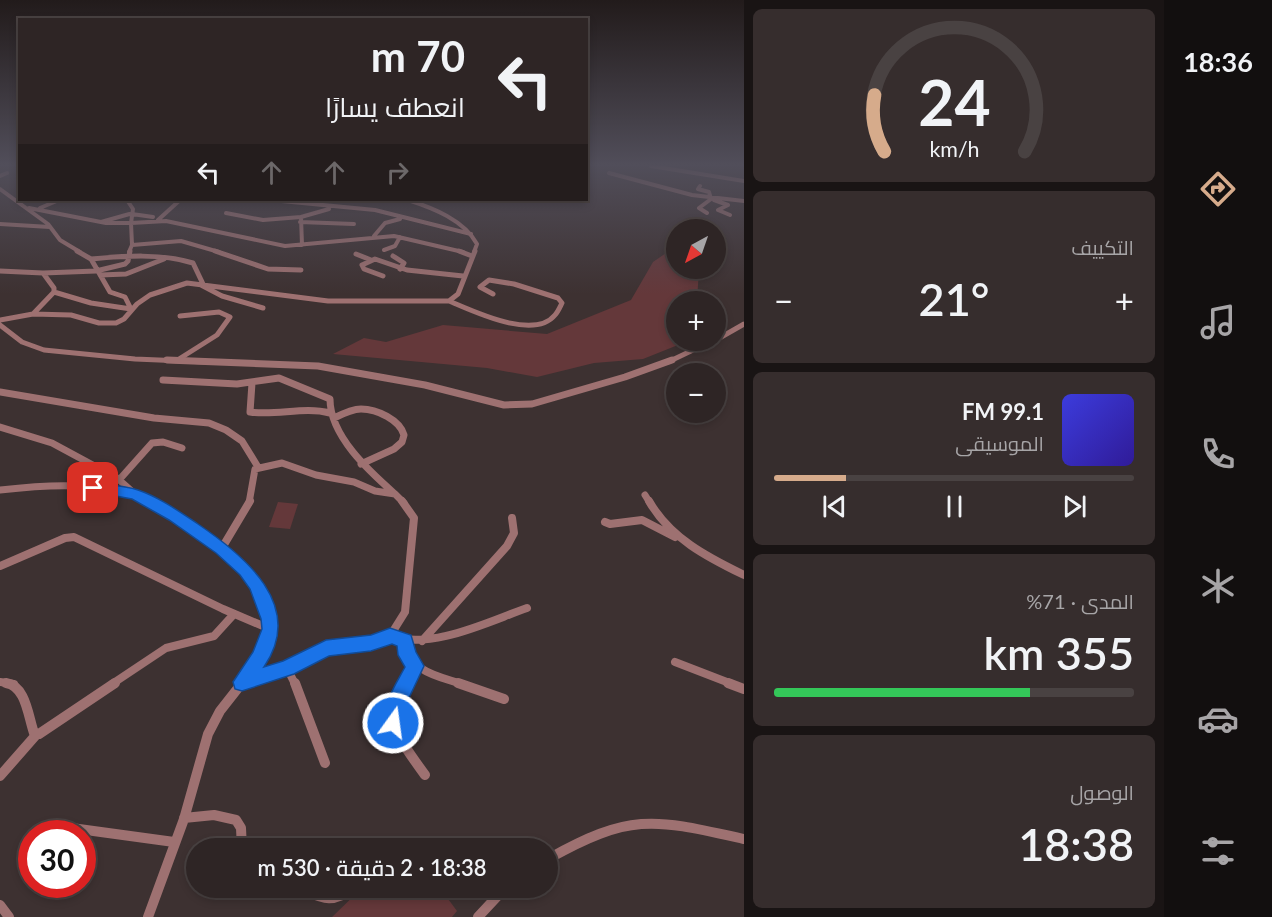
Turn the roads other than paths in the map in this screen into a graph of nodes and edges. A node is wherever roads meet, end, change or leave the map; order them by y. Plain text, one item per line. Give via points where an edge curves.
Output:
1 (32, 209) joint
2 (133, 209) edge
3 (169, 209) edge
4 (327, 209) edge
5 (359, 209) edge
6 (434, 209) edge
7 (700, 209) edge
8 (720, 209) edge
9 (151, 211) dead end
10 (60, 213) junction
11 (226, 213) dead end
12 (312, 213) junction
13 (707, 213) dead end
14 (132, 214) junction
15 (325, 214) dead end
16 (382, 214) junction
17 (730, 215) dead end
18 (352, 217) dead end
19 (40, 218) junction
20 (157, 219) junction
21 (404, 219) junction
22 (300, 220) junction
23 (101, 222) junction
24 (131, 223) junction
25 (385, 224) junction
26 (0, 225) edge
27 (184, 225) junction
28 (50, 227) junction
29 (382, 230) junction
30 (198, 233) dead end
31 (471, 234) junction
32 (374, 236) junction
33 (391, 236) junction
34 (400, 237) junction
35 (132, 245) junction
36 (304, 245) junction
37 (294, 249) dead end
38 (384, 250) dead end
39 (356, 254) dead end
40 (393, 256) dead end
41 (472, 256) junction
42 (128, 257) junction
43 (164, 259) junction
44 (410, 259) dead end
45 (91, 260) junction
46 (371, 260) junction
47 (384, 269) dead end
48 (402, 269) junction
49 (301, 270) dead end
50 (0, 271) edge
51 (99, 272) junction
52 (43, 273) junction
53 (377, 273) junction
54 (383, 276) dead end
55 (463, 276) junction
56 (201, 284) junction
57 (54, 292) junction
58 (493, 294) dead end
59 (449, 301) junction
60 (262, 308) dead end
61 (131, 309) junction
62 (33, 314) junction
63 (180, 316) dead end
64 (0, 320) edge
65 (744, 324) edge
66 (0, 325) edge
67 (726, 334) edge
68 (696, 351) edge
69 (177, 360) junction
70 (163, 380) dead end
71 (252, 383) junction
72 (0, 392) edge
73 (332, 415) junction
74 (0, 427) edge
75 (182, 448) dead end
76 (361, 464) junction
77 (258, 467) junction
78 (117, 478) junction
79 (98, 489) junction
80 (0, 490) edge
81 (135, 494) junction
82 (395, 494) junction
83 (645, 495) dead end
84 (512, 518) dead end
85 (605, 522) dead end
86 (685, 542) junction
87 (222, 548) junction
88 (0, 566) edge
89 (744, 575) edge
90 (527, 608) dead end
91 (234, 614) junction
92 (270, 629) junction
93 (390, 636) junction
94 (422, 640) junction
95 (405, 641) junction
96 (675, 662) dead end
97 (415, 666) junction
98 (287, 668) junction
99 (0, 682) edge
100 (242, 682) junction
101 (744, 689) edge
102 (504, 699) dead end
103 (36, 735) junction
104 (325, 763) dead end
105 (425, 775) dead end
106 (0, 776) edge
107 (184, 819) junction
108 (96, 831) edge
109 (241, 838) edge
110 (744, 839) edge
111 (174, 842) junction
112 (558, 854) edge
113 (323, 898) edge
114 (340, 898) edge
115 (496, 898) edge
116 (0, 905) edge
117 (9, 917) edge
118 (148, 917) edge
119 (478, 917) edge

1 - 10 street
1 - 19 street
2 - 14 street
3 - 20 street
4 - 12 street
5 - 16 street
6 - 31 street
7 - 13 street
8 - 17 street
9 - 20 street
10 - 19 street
10 - 23 street
11 - 22 street via 266,221
12 - 15 street
12 - 22 street
14 - 20 street
14 - 23 street
14 - 24 street
16 - 21 street
16 - 25 street
18 - 22 street via 352,224
19 - 28 street
20 - 24 street
20 - 27 street
21 - 25 street
21 - 31 street
22 - 36 street
23 - 24 street
24 - 35 street
25 - 29 street
26 - 28 street
27 - 30 street
27 - 36 street via 277,245
28 - 45 street via 60,240
29 - 32 street
29 - 33 street
31 - 41 street via 477,244
32 - 33 street
32 - 36 street
33 - 34 street
34 - 38 street via 395,246
34 - 41 street
35 - 42 street
35 - 49 street via 180,241 264,270
36 - 37 street via 307,249
39 - 46 street
40 - 48 street via 405,263
41 - 55 street
42 - 43 street
42 - 45 street
42 - 51 street via 125,264
43 - 51 street via 126,274
43 - 56 street via 193,263
44 - 48 street
45 - 51 street
46 - 48 street
46 - 53 street via 362,268
47 - 53 street
48 - 55 street via 419,274
50 - 52 street
51 - 52 street
51 - 61 street via 110,292 125,297
52 - 57 street
53 - 54 street
55 - 59 street via 458,294
56 - 59 street via 328,301
56 - 60 street via 222,296
56 - 61 street via 172,285
57 - 61 street
57 - 62 street
58 - 59 street via 480,287 489,280 514,284 558,298 562,303 552,320 529,326
61 - 62 street via 126,318 113,324 71,315
62 - 64 street
63 - 69 street via 219,312 230,320 224,329
65 - 67 street
66 - 69 street via 22,342 44,350
68 - 69 street via 653,368 518,406 318,366
70 - 71 street via 217,385
71 - 73 street via 281,378 324,393 330,399
71 - 73 street via 250,412 318,411
72 - 77 street via 209,423 242,442
73 - 76 street
73 - 76 street via 373,411 391,418 404,433 397,447
74 - 78 street via 52,443
75 - 78 street via 152,443
76 - 82 street
77 - 82 street via 287,464 322,477
77 - 87 street via 249,505
78 - 79 street
78 - 81 street
79 - 80 street via 53,484
79 - 81 street
81 - 87 street
82 - 93 street via 412,513 413,538 405,612
83 - 86 street via 660,519
84 - 94 street via 514,533 507,546
85 - 86 street via 642,520
86 - 89 street
87 - 92 street via 257,586
88 - 91 street via 74,537
90 - 94 street via 454,634
91 - 92 street
91 - 103 street via 214,636 166,648
92 - 100 street via 260,657
93 - 95 street
93 - 98 street via 383,641 326,648
94 - 95 street
95 - 97 street
96 - 101 street
97 - 102 street
97 - 105 street via 398,698 393,723
98 - 100 street
98 - 104 street
99 - 103 street via 20,689
100 - 107 street via 212,725
103 - 106 street
107 - 109 street via 219,815 234,819 241,828
107 - 111 street
108 - 111 street
110 - 112 street via 663,822 640,822 608,830
111 - 118 street
113 - 114 street
115 - 119 street
116 - 117 street

